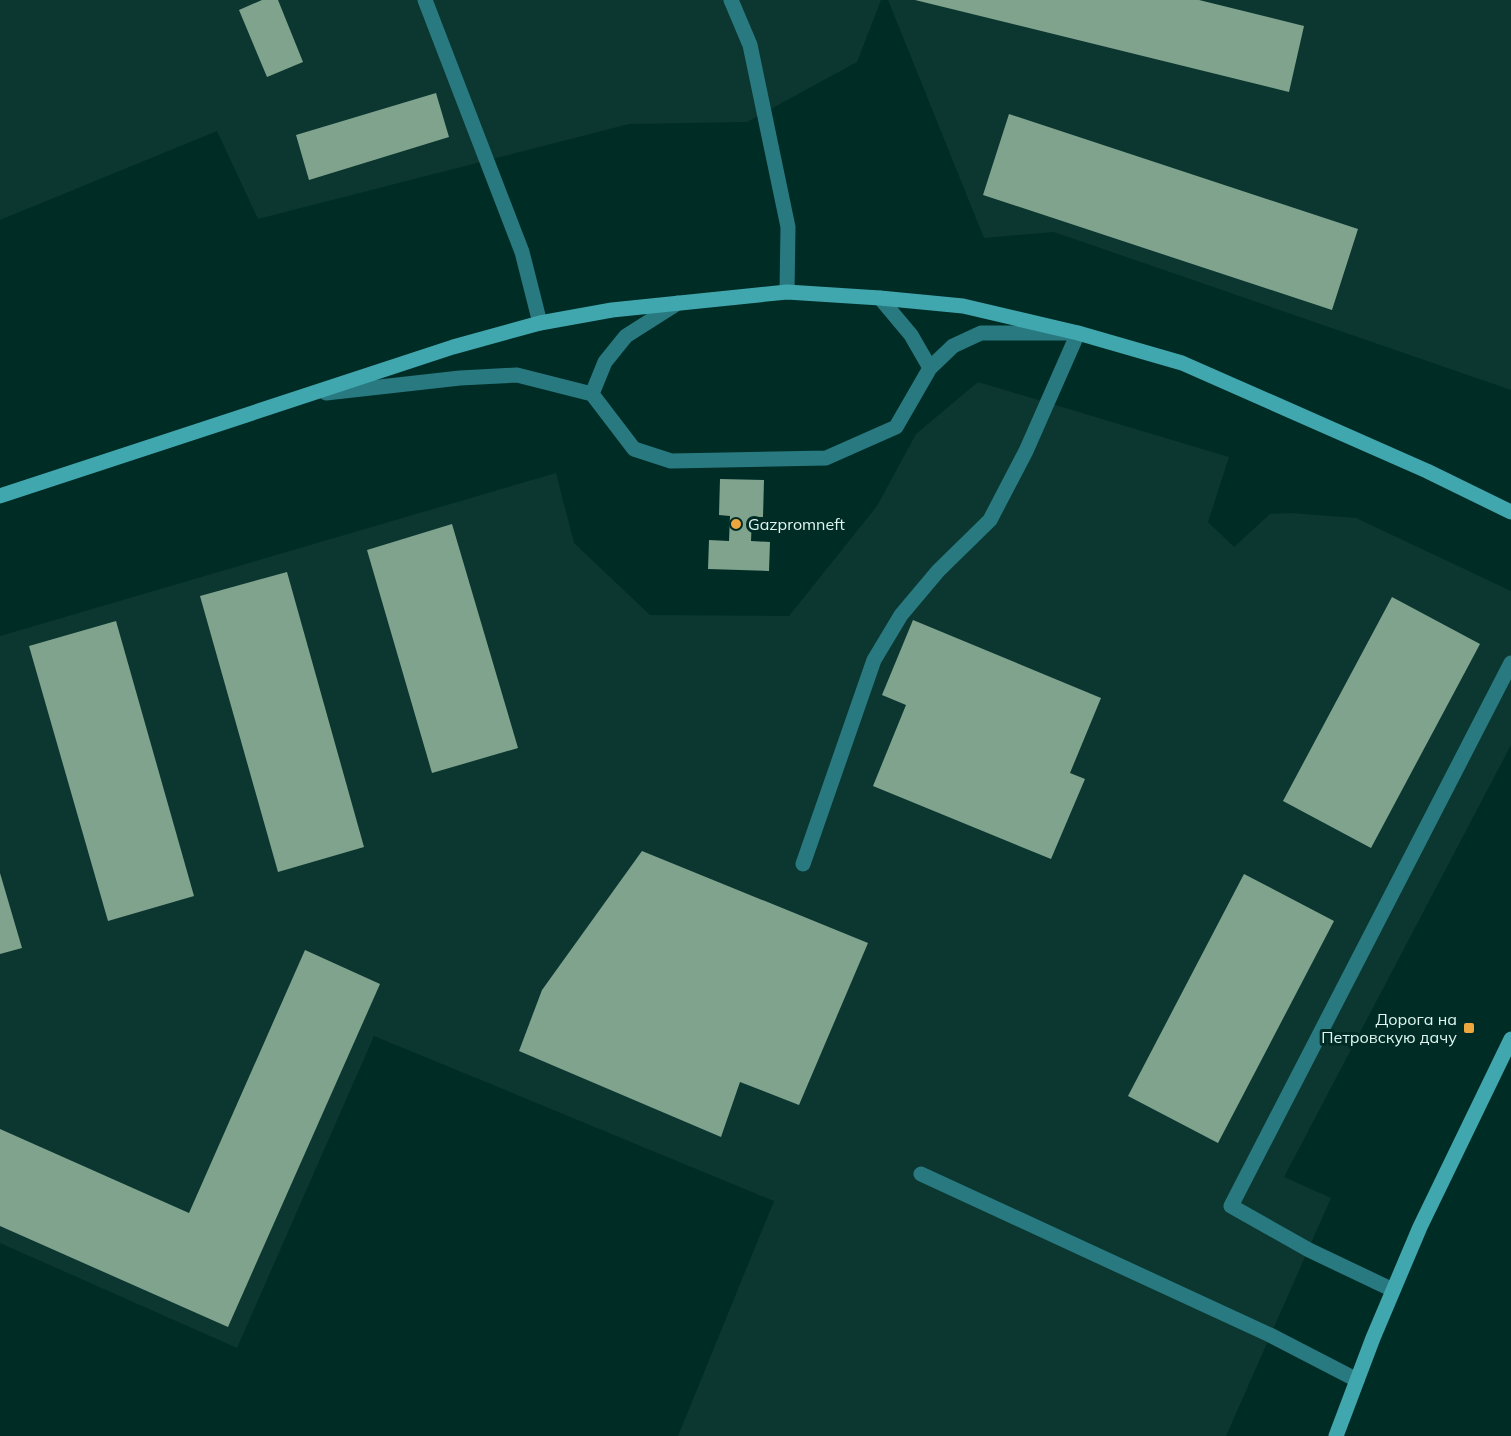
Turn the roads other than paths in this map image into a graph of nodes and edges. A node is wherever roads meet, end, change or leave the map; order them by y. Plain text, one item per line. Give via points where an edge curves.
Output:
1 (425, 0) edge
2 (731, 0) edge
3 (787, 292) junction
4 (880, 298) junction
5 (678, 303) junction
6 (540, 323) junction
7 (1078, 333) junction
8 (930, 368) junction
9 (314, 394) junction
10 (592, 394) junction
11 (0, 496) edge
12 (1511, 512) edge
13 (1511, 663) edge
14 (803, 864) dead end
15 (1511, 1039) edge
16 (921, 1174) dead end
17 (1393, 1290) junction
18 (1357, 1380) junction
19 (1336, 1436) edge

1 - 6 lane via 522,252
2 - 3 lane via 750,45 788,227
3 - 4 main road
3 - 5 main road
4 - 7 main road via 963,306
4 - 8 lane via 911,335
5 - 6 main road
5 - 10 lane via 626,336 605,362
6 - 9 main road via 453,347
7 - 8 lane via 981,333 953,346
7 - 12 main road via 1182,363
7 - 14 lane via 990,520 900,615 874,660
8 - 10 lane via 896,427 826,458 671,461 634,449
9 - 10 lane via 517,375
9 - 11 main road
13 - 17 lane via 1231,1206 1309,1250
15 - 17 main road
16 - 18 lane via 1270,1335
17 - 18 main road
18 - 19 main road

